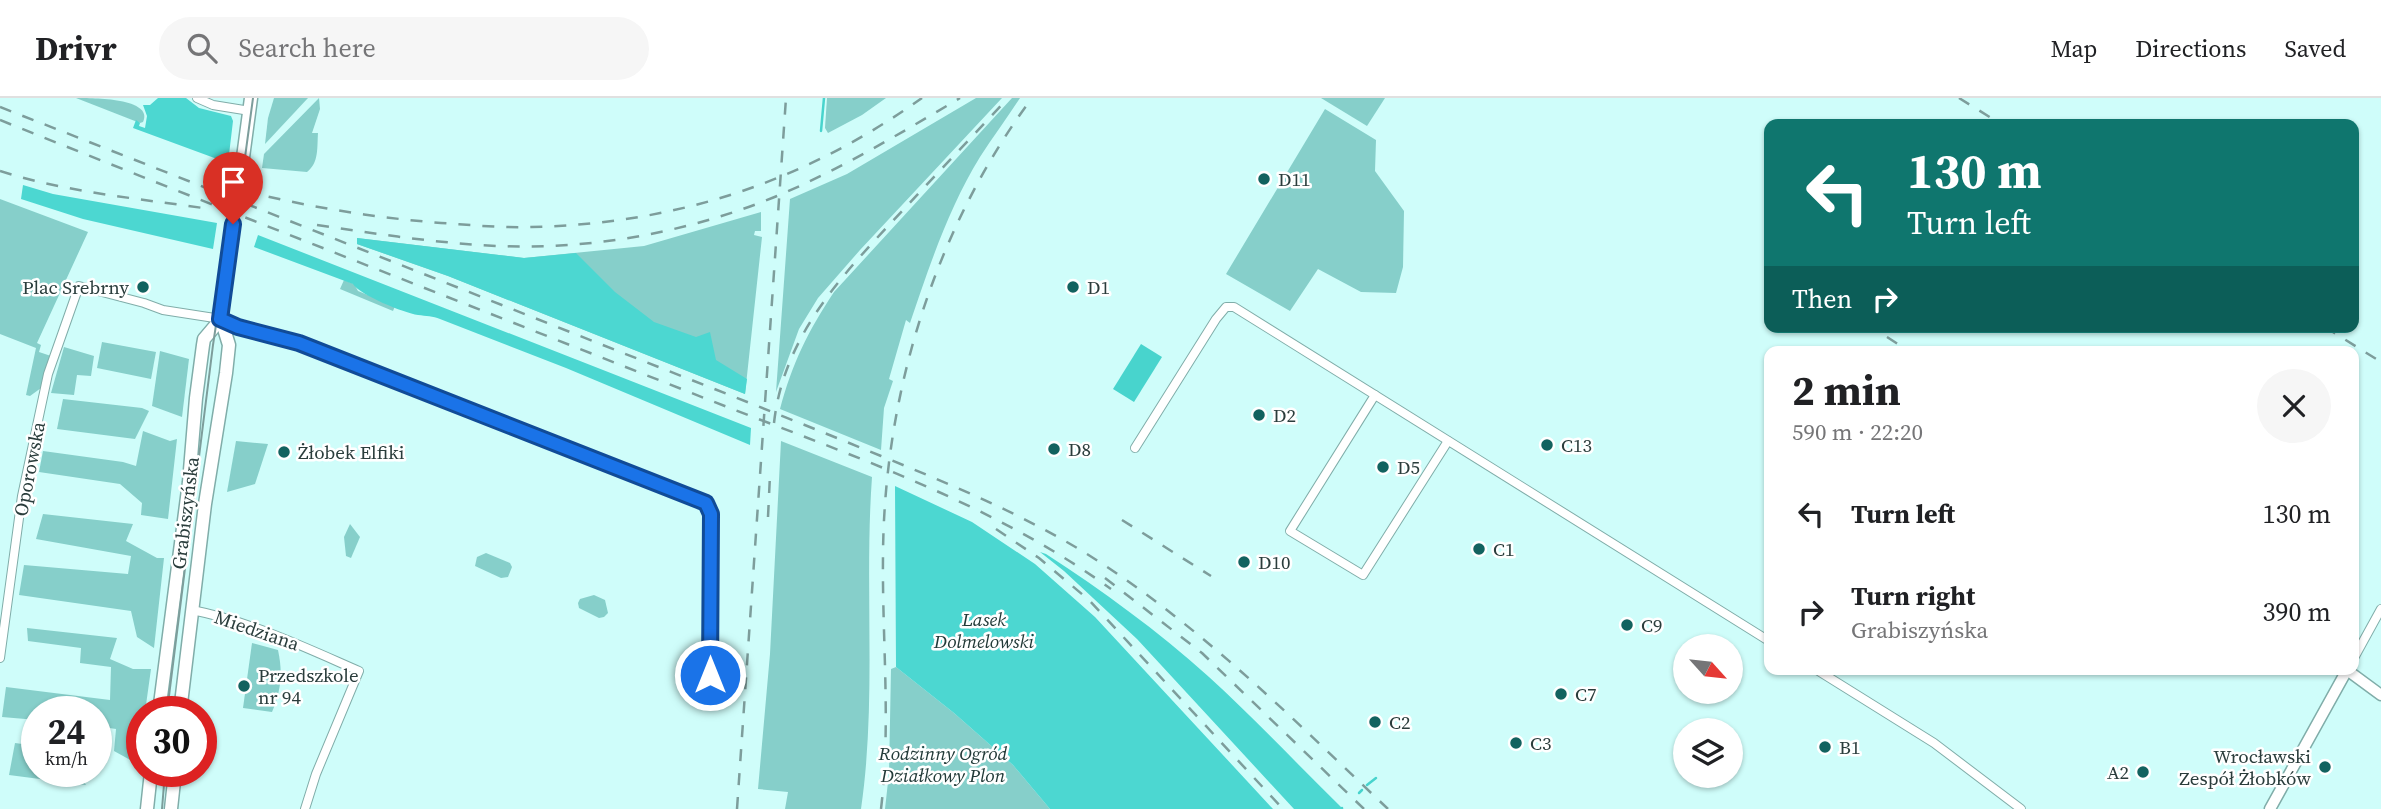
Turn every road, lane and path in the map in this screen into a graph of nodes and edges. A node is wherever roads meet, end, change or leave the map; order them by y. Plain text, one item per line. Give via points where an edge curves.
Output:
1 (197, 98) edge
2 (251, 104) edge
3 (238, 192) tunnel mouth
4 (233, 224) tunnel mouth
5 (220, 319) junction
6 (1374, 395) junction
7 (1448, 441) junction
8 (1135, 447) dead end
9 (2381, 609) edge
10 (192, 610) junction
11 (1764, 638) edge
12 (2359, 649) edge
13 (0, 658) edge
14 (710, 675) dead end
15 (1825, 675) edge
16 (2344, 675) edge
17 (2354, 675) edge
18 (2381, 695) edge
19 (161, 696) edge
20 (182, 696) edge
21 (149, 787) edge
22 (173, 787) edge
23 (147, 809) edge
24 (171, 809) edge
25 (305, 809) edge
26 (2021, 809) edge
27 (2270, 809) edge

1 - 2 street via 213,105
2 - 3 main road
4 - 5 main road, Grabiszyńska
5 - 10 main road, Grabiszyńska via 229,345
5 - 13 street, Oporowska via 163,310 79,286 48,374 22,496
5 - 14 street via 299,343 706,503 711,514
5 - 19 main road, Grabiszyńska via 203,345
6 - 7 street
6 - 7 street via 1290,531 1363,575
6 - 8 street via 1241,311 1226,307
7 - 11 street
9 - 12 street
10 - 20 main road, Grabiszyńska
10 - 25 street, Miedziana via 282,636 359,671
15 - 26 street via 1934,743
16 - 27 street
17 - 18 street
21 - 23 main road
22 - 24 main road

